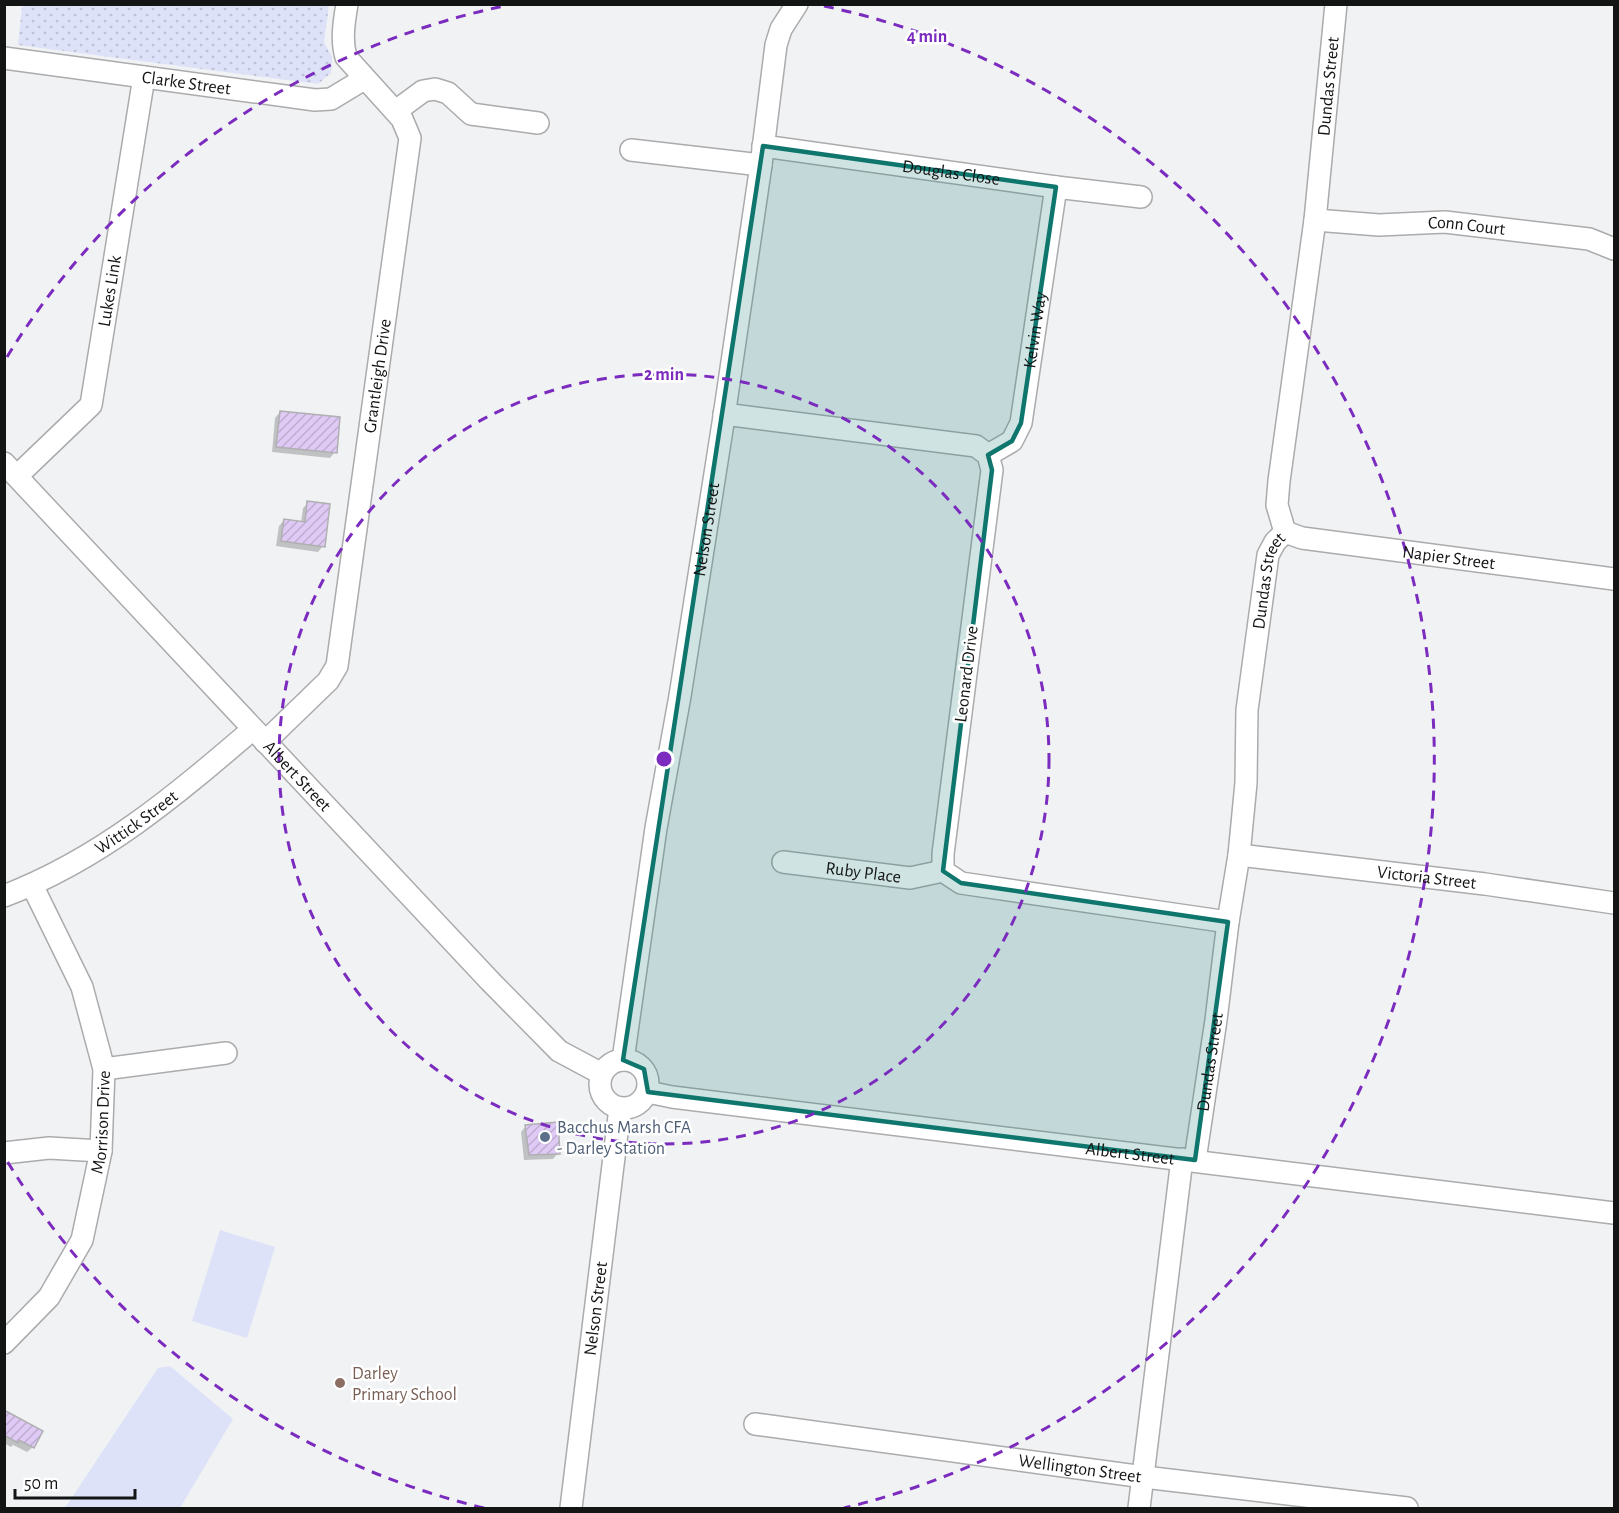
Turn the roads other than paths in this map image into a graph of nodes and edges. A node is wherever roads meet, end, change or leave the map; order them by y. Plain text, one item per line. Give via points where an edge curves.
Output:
1 (346, 4) edge
2 (797, 4) edge
3 (1336, 4) edge
4 (4, 58) edge
5 (144, 77) junction
6 (364, 79) junction
7 (396, 111) junction
8 (538, 123) dead end
9 (631, 150) dead end
10 (762, 156) junction
11 (1056, 187) junction
12 (1141, 197) dead end
13 (1315, 220) junction
14 (1614, 249) edge
15 (724, 414) junction
16 (988, 455) junction
17 (11, 469) edge
18 (1285, 532) junction
19 (1614, 579) edge
20 (259, 736) junction
21 (1239, 855) junction
22 (783, 862) dead end
23 (943, 871) junction
24 (32, 885) junction
25 (4, 896) edge
26 (1614, 903) edge
27 (1228, 922) junction
28 (226, 1053) dead end
29 (623, 1060) junction
30 (104, 1069) junction
31 (602, 1074) junction
32 (648, 1092) junction
33 (620, 1108) junction
34 (101, 1151) junction
35 (4, 1153) edge
36 (1189, 1159) junction
37 (1614, 1213) edge
38 (4, 1343) edge
39 (755, 1424) dead end
40 (1144, 1477) junction
41 (571, 1509) edge
42 (1139, 1509) edge
43 (1407, 1509) edge

1 - 6 street, Grantleigh Drive via 343,47
2 - 10 street, Nelson Street via 776,45
3 - 13 street, Dundas Street
4 - 5 street, Clarke Street
5 - 6 street, Clarke Street via 322,100 331,99
5 - 17 street, Lukes Link via 91,405
6 - 7 street, Grantleigh Drive
7 - 8 street via 423,91 435,89 448,93 471,114
7 - 20 street, Grantleigh Drive via 410,138 338,666 328,681
9 - 10 street, Douglas Close
10 - 11 street, Douglas Close
10 - 15 street, Nelson Street
11 - 12 street, Douglas Close
11 - 16 street, Kelvin Way via 1021,423 1012,441
13 - 14 street, Conn Court via 1379,225 1445,222 1589,239
13 - 18 street, Dundas Street via 1279,481 1277,506
15 - 16 street via 976,446
15 - 29 street, Nelson Street via 656,828
16 - 23 street, Leonard Drive via 992,470
17 - 20 street, Albert Street
18 - 19 street, Napier Street
18 - 21 street, Dundas Street via 1268,555 1247,710 1246,783
20 - 24 street, Wittick Street via 104,847
20 - 31 street, Albert Street via 559,1051
21 - 26 street, Victoria Street
21 - 27 street, Dundas Street
22 - 23 street, Ruby Place via 910,878
23 - 27 street via 961,883
24 - 25 street, Wittick Street
24 - 30 street, Morrison Drive via 82,987
27 - 36 street, Dundas Street via 1216,1020
28 - 30 street
29 - 31 street via 614,1062
29 - 32 street via 644,1069
30 - 34 street, Morrison Drive
31 - 33 street via 603,1096
32 - 33 street via 637,1105
32 - 36 street, Albert Street
33 - 41 street, Nelson Street
34 - 35 street via 49,1148
34 - 38 street, Morrison Drive via 82,1240 49,1297
36 - 37 street, Albert Street
36 - 40 street, Dundas Street
39 - 40 street, Wellington Street
40 - 42 street, Dundas Street
40 - 43 street, Wellington Street

